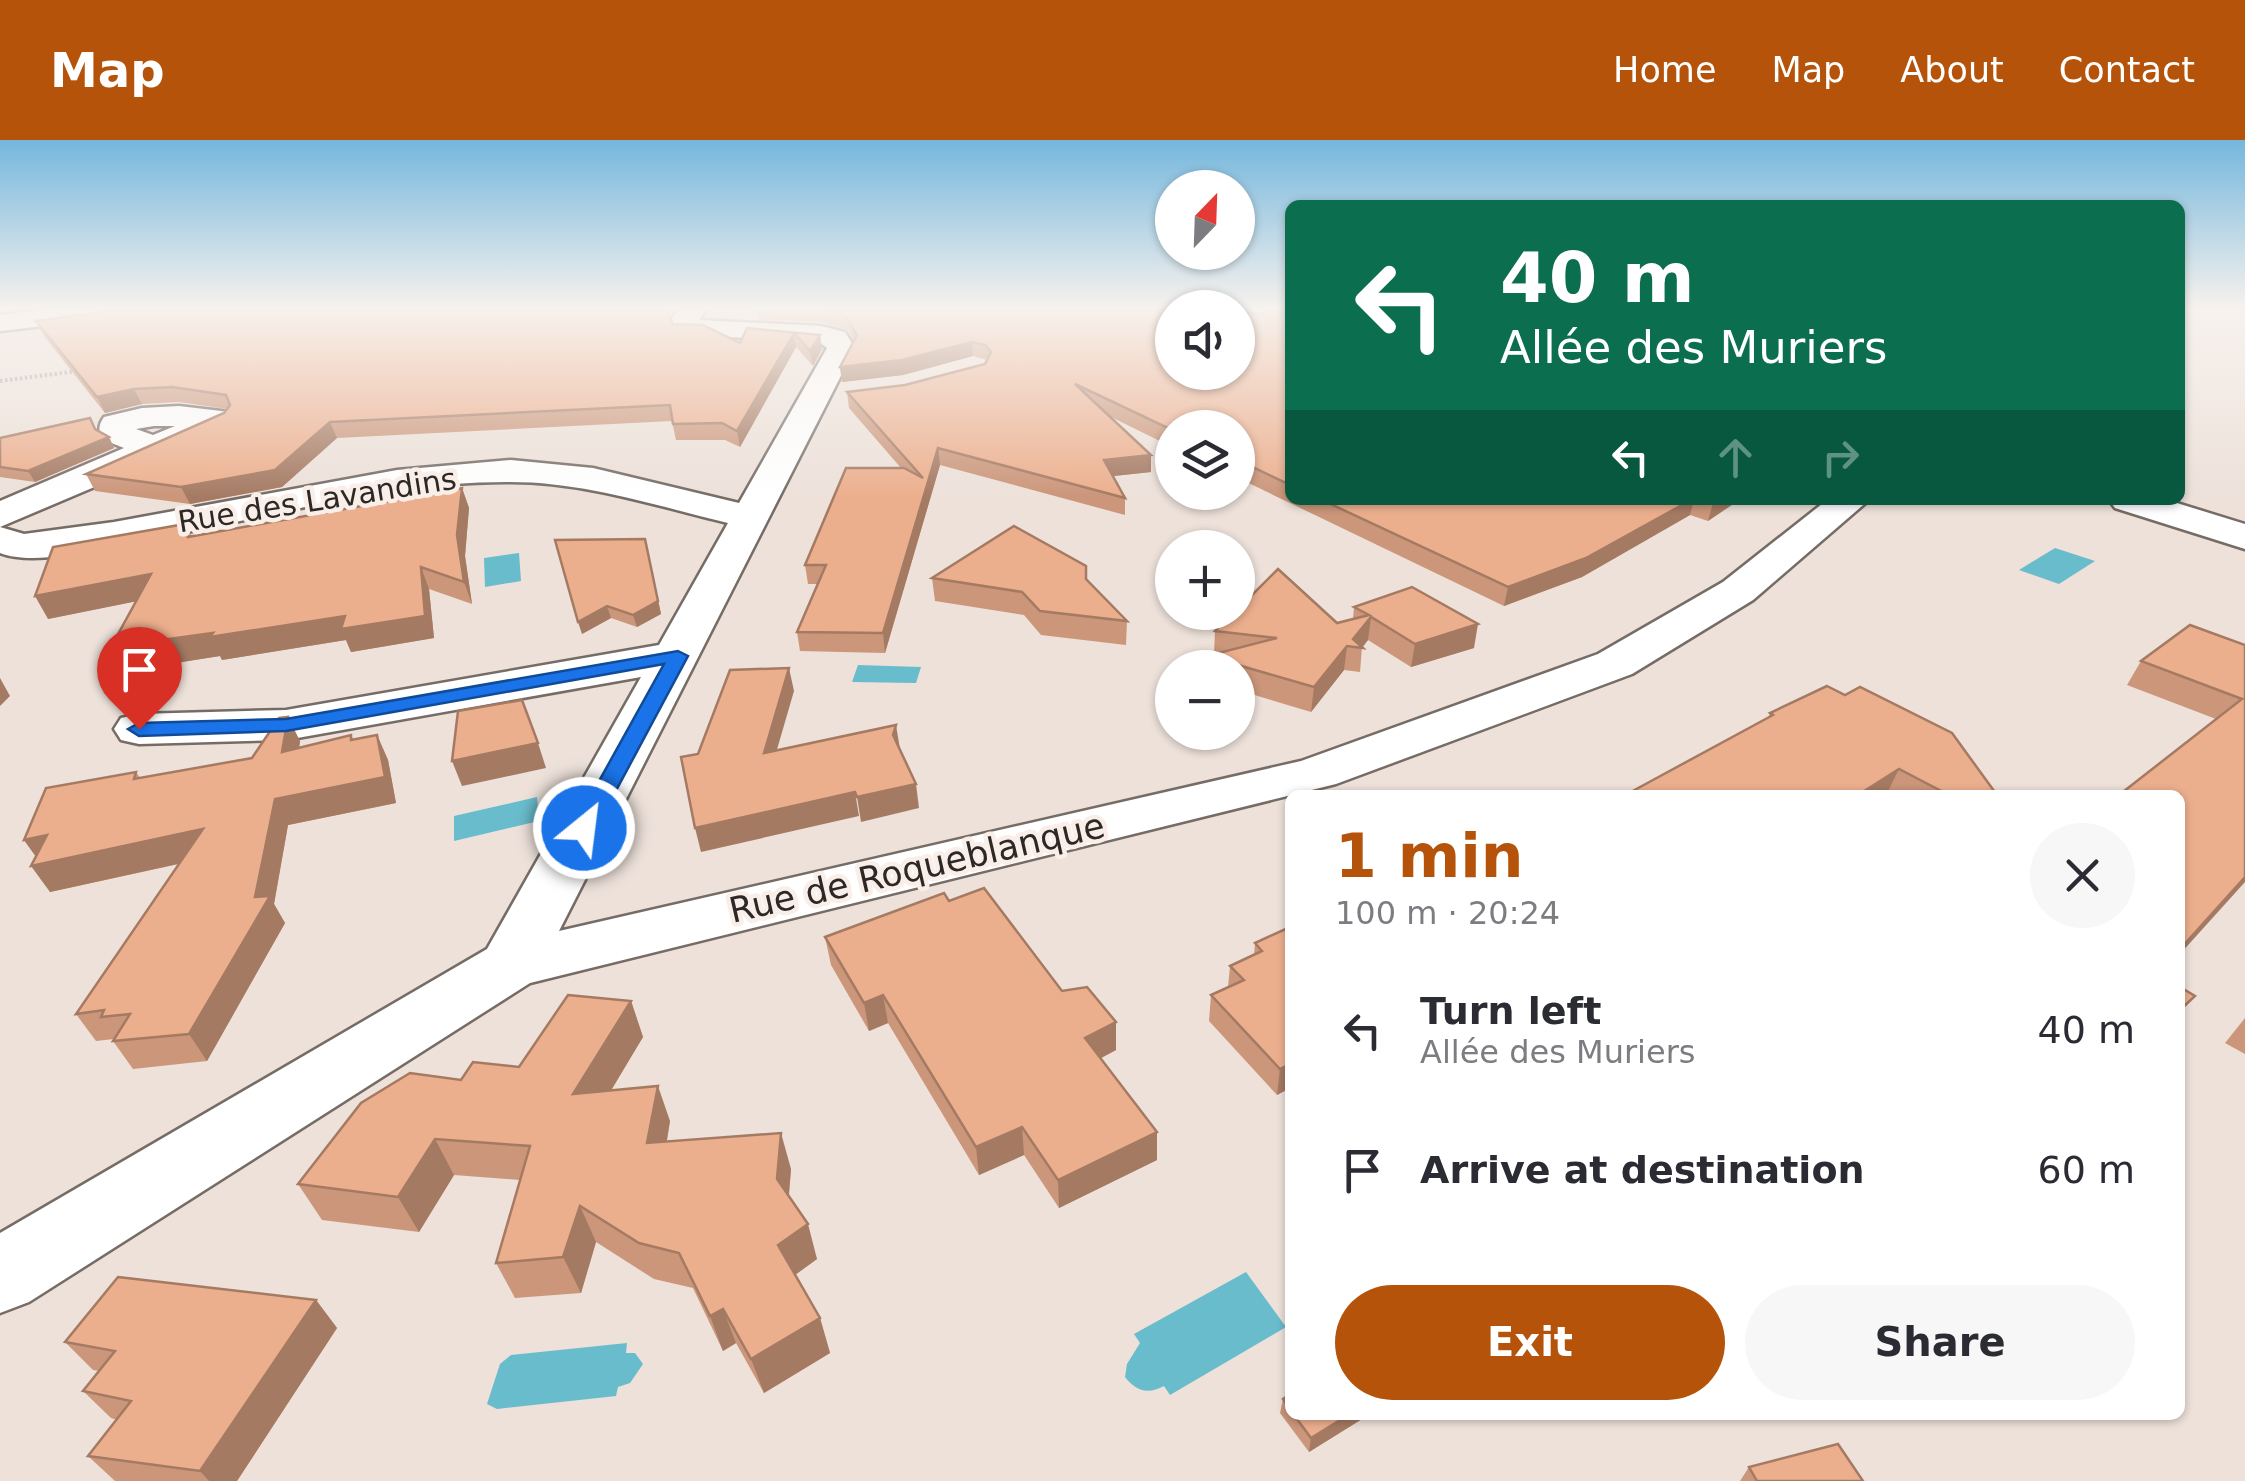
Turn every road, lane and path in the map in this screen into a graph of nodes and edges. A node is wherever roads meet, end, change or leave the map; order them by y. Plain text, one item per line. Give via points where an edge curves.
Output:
1 (67, 373) edge
2 (837, 373) edge
3 (0, 381) edge
4 (158, 448) edge
5 (2144, 505) edge
6 (1826, 507) edge
7 (0, 515) edge
8 (751, 517) junction
9 (2245, 537) edge
10 (0, 540) edge
11 (678, 656) junction
12 (139, 729) dead end
13 (510, 965) junction
14 (0, 1276) edge

1 - 3 path
2 - 8 street via 834,397
4 - 7 street
5 - 9 street
6 - 13 street, Rue de Roqueblanque via 1738,591 1615,664 1317,773
8 - 10 street, Rue des Lavandins via 593,478 511,471 397,480 21,548
8 - 11 street
11 - 12 street via 286,725
11 - 13 street
13 - 14 street, Rue de Roqueblanque

